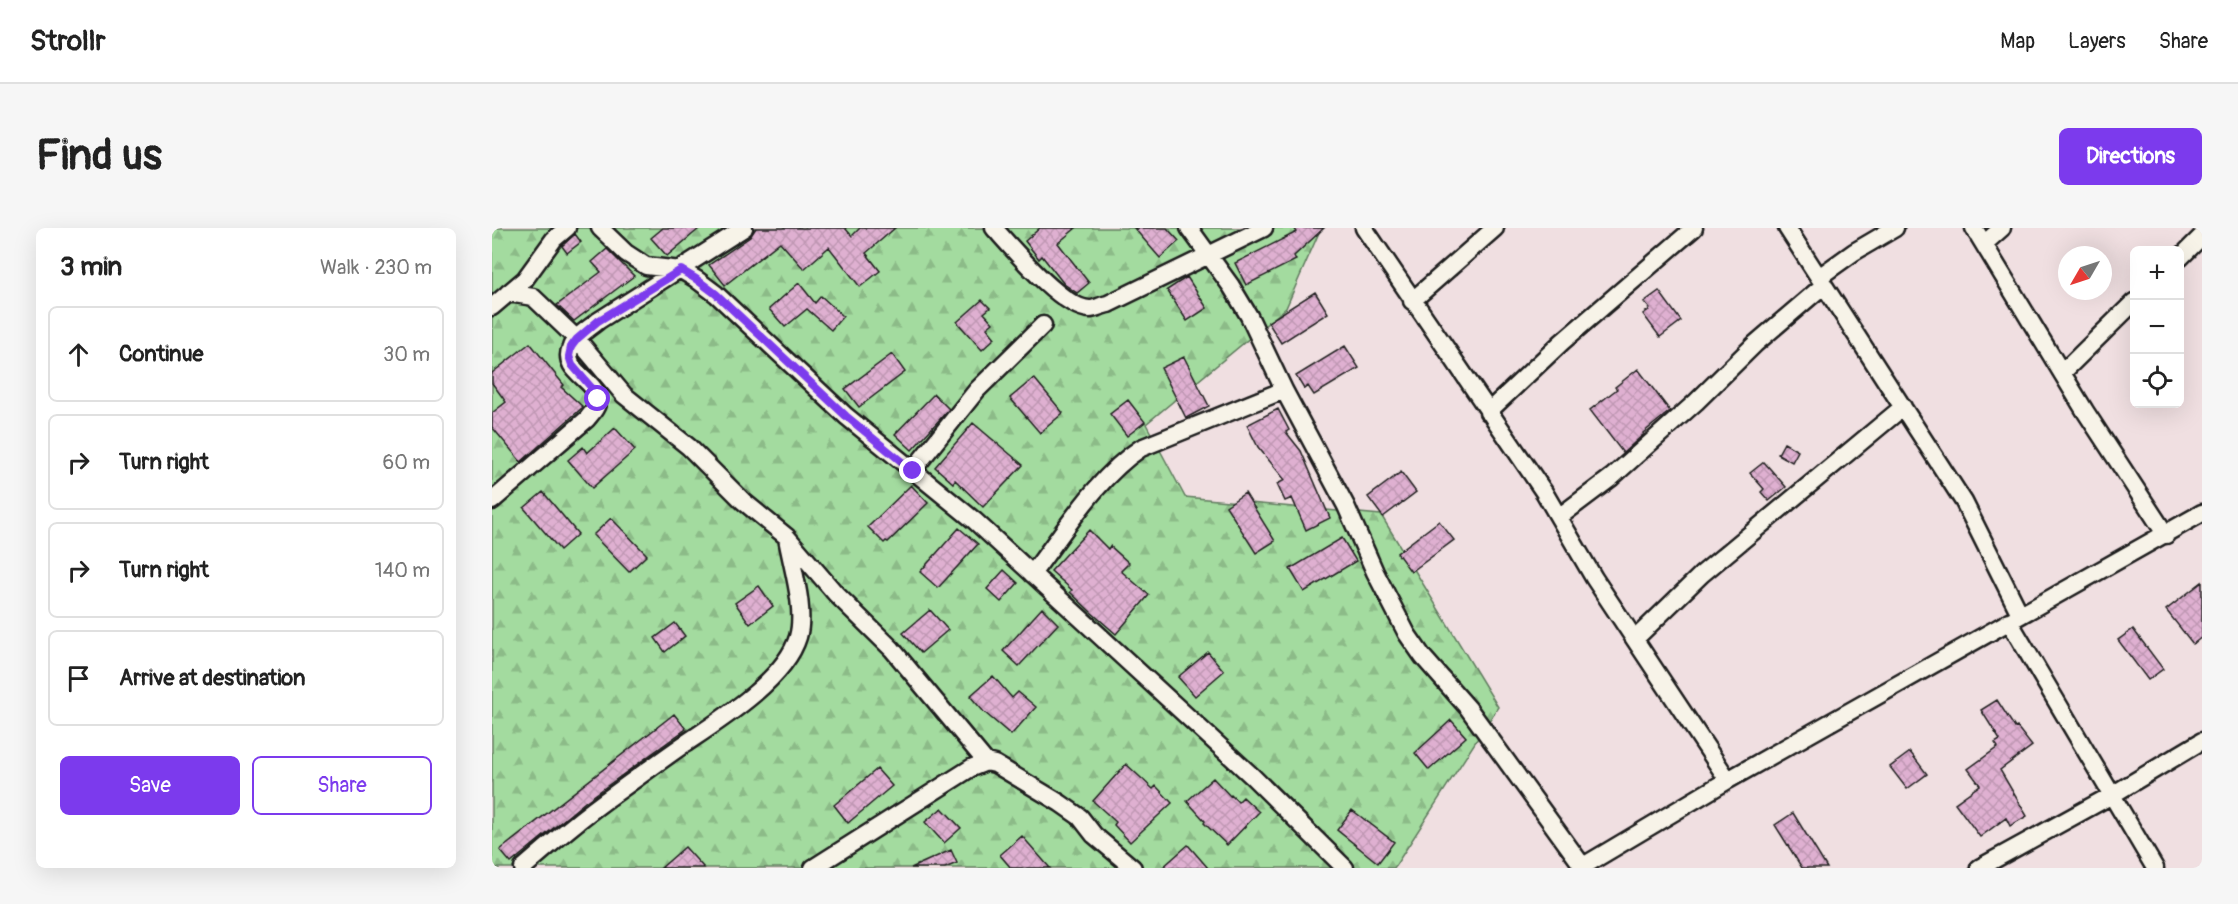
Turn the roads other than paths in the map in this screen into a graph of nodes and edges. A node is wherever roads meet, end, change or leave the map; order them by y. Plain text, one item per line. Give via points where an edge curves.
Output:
1 (567, 228) edge
2 (600, 228) edge
3 (744, 228) edge
4 (994, 228) edge
5 (1188, 228) edge
6 (1264, 228) edge
7 (1364, 228) edge
8 (1496, 228) edge
9 (1694, 228) edge
10 (1787, 228) edge
11 (1895, 228) edge
12 (1974, 228) edge
13 (2002, 228) edge
14 (2202, 236) edge
15 (1984, 244) junction
16 (1209, 253) junction
17 (2184, 254) edge
18 (681, 270) junction
19 (1822, 281) junction
20 (508, 293) junction
21 (1412, 301) junction
22 (2130, 306) edge
23 (492, 307) edge
24 (1043, 325) dead end
25 (577, 339) junction
26 (2062, 373) junction
27 (1284, 390) junction
28 (1903, 406) junction
29 (1488, 412) junction
30 (913, 471) junction
31 (492, 501) edge
32 (2202, 513) edge
33 (1559, 517) junction
34 (2166, 535) junction
35 (787, 537) junction
36 (1032, 574) junction
37 (2015, 618) junction
38 (1636, 638) junction
39 (2202, 741) edge
40 (986, 762) junction
41 (1728, 780) junction
42 (2112, 795) junction
43 (523, 868) edge
44 (813, 868) edge
45 (1133, 868) edge
46 (1346, 868) edge
47 (1582, 868) edge
48 (1979, 868) edge
49 (2155, 868) edge

1 - 20 street via 554,239 525,279
2 - 18 street via 646,266
3 - 18 street
4 - 16 street via 1047,285 1066,300 1090,309 1108,304
5 - 16 street
6 - 16 street
7 - 21 street
8 - 21 street
9 - 29 street
10 - 19 street
11 - 19 street via 1854,252
12 - 15 street
13 - 15 street
14 - 17 street
15 - 26 street
16 - 27 street via 1249,316
18 - 25 street via 598,321
18 - 30 street via 716,294 846,416
19 - 28 street
19 - 33 street via 1696,402
20 - 23 street
20 - 25 street via 533,297
21 - 29 street
22 - 26 street
24 - 30 street via 977,390
25 - 31 street via 569,356 596,393 595,409
25 - 35 street via 624,395 689,447 743,501
26 - 34 street
27 - 36 street via 1141,448 1125,459 1100,485
27 - 47 street via 1346,506 1407,634 1474,717
28 - 37 street via 1964,502
28 - 38 street via 1702,574
29 - 33 street
30 - 36 street
32 - 34 street
33 - 38 street via 1594,578
34 - 37 street
35 - 40 street via 836,594 892,649
35 - 43 street via 801,612 798,638 785,663 726,717 614,794
36 - 46 street
37 - 41 street
37 - 42 street
38 - 41 street
39 - 42 street
40 - 44 street
40 - 45 street via 1060,803
41 - 47 street
42 - 48 street
42 - 49 street

